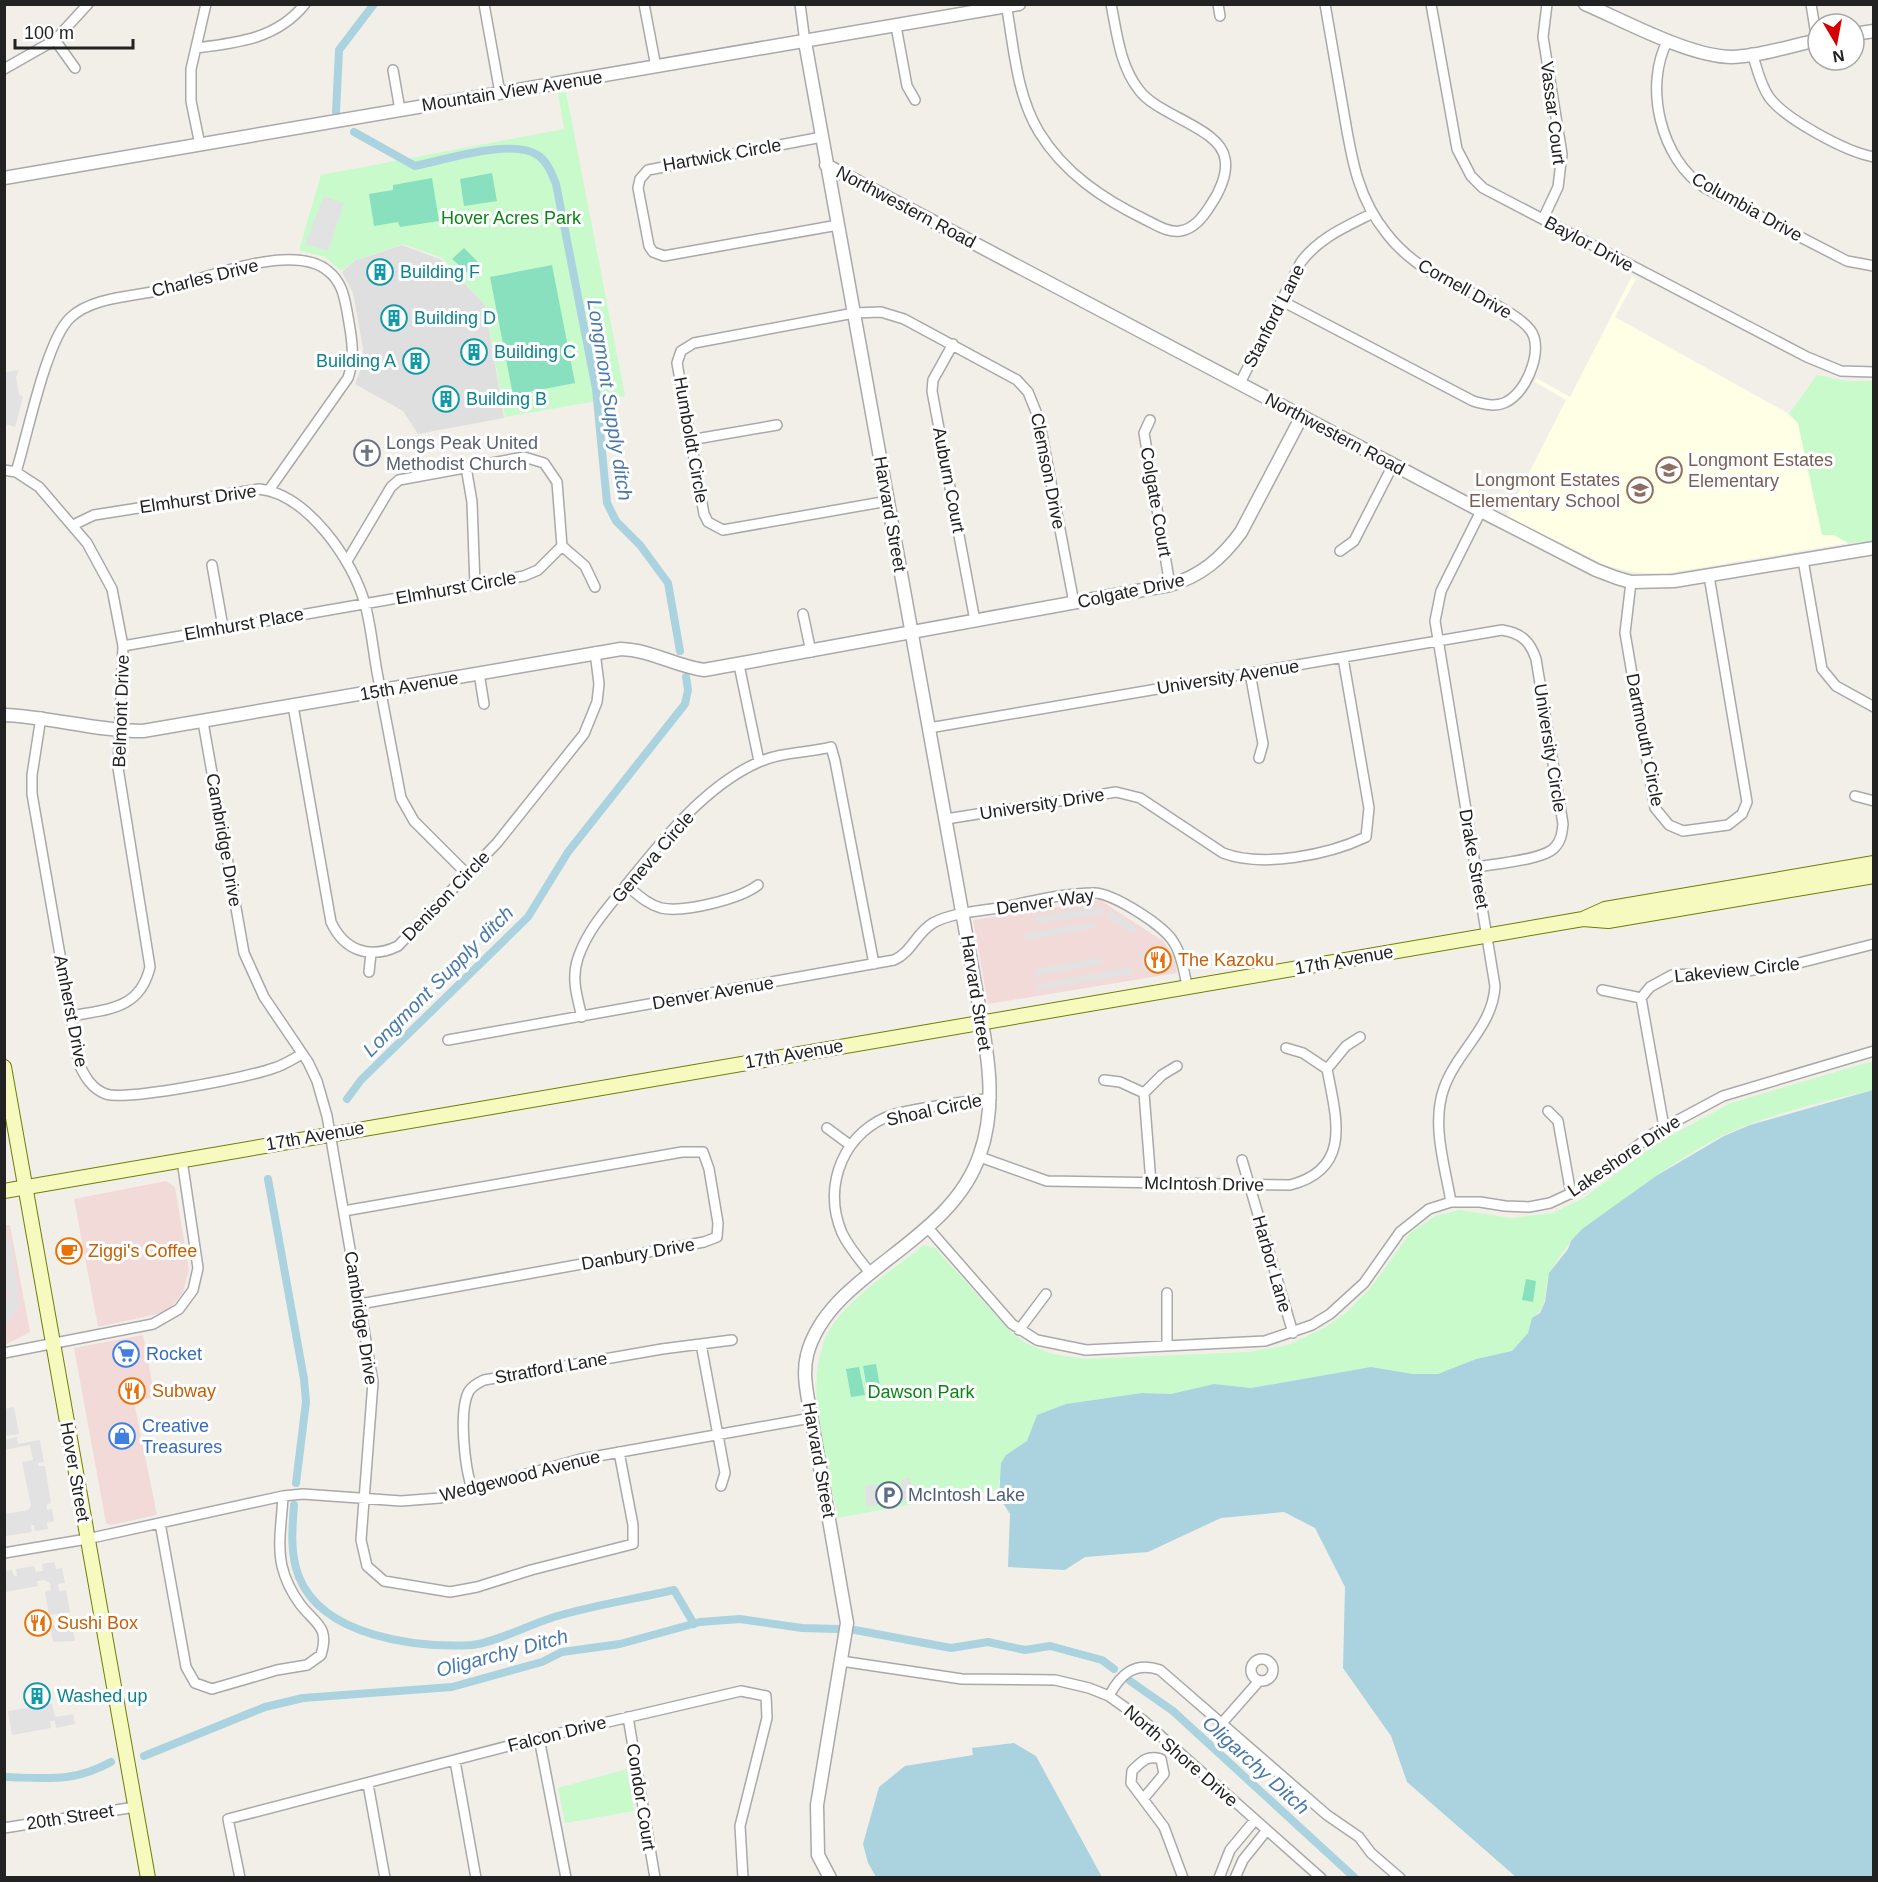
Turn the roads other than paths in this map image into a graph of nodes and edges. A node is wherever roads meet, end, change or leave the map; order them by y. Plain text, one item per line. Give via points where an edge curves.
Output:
1 (88, 4) edge
2 (206, 4) edge
3 (305, 4) edge
4 (484, 4) edge
5 (644, 4) edge
6 (800, 4) edge
7 (1111, 4) edge
8 (1218, 4) edge
9 (1325, 4) edge
10 (1431, 4) edge
11 (1547, 4) edge
12 (1585, 4) edge
13 (1010, 5) edge
14 (1220, 16) dead end
15 (896, 26) junction
16 (55, 39) junction
17 (1668, 40) junction
18 (805, 42) junction
19 (1806, 43) edge
20 (196, 48) junction
21 (1752, 53) junction
22 (656, 67) junction
23 (75, 68) dead end
24 (4, 69) edge
25 (393, 70) dead end
26 (501, 93) junction
27 (915, 100) dead end
28 (400, 110) junction
29 (822, 137) junction
30 (200, 145) junction
31 (1874, 157) edge
32 (826, 165) junction
33 (4, 178) edge
34 (1371, 214) junction
35 (1543, 219) junction
36 (838, 225) junction
37 (1874, 266) edge
38 (1282, 301) junction
39 (854, 313) junction
40 (953, 344) junction
41 (1874, 372) edge
42 (1240, 383) junction
43 (1302, 416) junction
44 (1150, 420) dead end
45 (777, 425) dead end
46 (690, 440) junction
47 (1394, 465) junction
48 (466, 467) junction
49 (4, 470) edge
50 (16, 472) junction
51 (269, 490) junction
52 (888, 501) junction
53 (1481, 511) junction
54 (73, 525) junction
55 (562, 546) junction
56 (1874, 548) edge
57 (1340, 551) dead end
58 (1803, 560) junction
59 (347, 561) junction
60 (212, 565) dead end
61 (1709, 576) junction
62 (1631, 582) junction
63 (475, 585) junction
64 (1170, 585) junction
65 (595, 586) dead end
66 (1074, 603) junction
67 (365, 604) junction
68 (803, 614) dead end
69 (975, 621) junction
70 (223, 627) junction
71 (910, 633) junction
72 (1525, 639) joint
73 (1437, 641) junction
74 (123, 646) junction
75 (595, 652) junction
76 (811, 652) junction
77 (1343, 658) junction
78 (739, 665) junction
79 (479, 673) junction
80 (1250, 673) junction
81 (381, 690) junction
82 (484, 704) dead end
83 (293, 706) junction
84 (1874, 707) edge
85 (4, 715) edge
86 (41, 717) junction
87 (203, 723) junction
88 (929, 728) junction
89 (118, 731) junction
90 (1259, 758) dead end
91 (759, 761) junction
92 (1855, 796) dead end
93 (1874, 801) edge
94 (946, 819) junction
95 (1874, 863) edge
96 (1476, 867) junction
97 (467, 874) junction
98 (1874, 876) edge
99 (626, 885) junction
100 (758, 885) dead end
101 (963, 915) junction
102 (1583, 919) junction
103 (1487, 935) junction
104 (1874, 944) edge
105 (371, 953) junction
106 (874, 964) junction
107 (369, 972) dead end
108 (1187, 986) junction
109 (1602, 990) dead end
110 (1641, 998) junction
111 (70, 1016) junction
112 (582, 1017) junction
113 (982, 1021) junction
114 (1360, 1037) dead end
115 (448, 1040) dead end
116 (1286, 1048) dead end
117 (1874, 1051) edge
118 (302, 1054) junction
119 (1177, 1066) dead end
120 (4, 1067) edge
121 (1327, 1069) junction
122 (1104, 1080) dead end
123 (1144, 1093) junction
124 (991, 1098) junction
125 (1548, 1110) dead end
126 (1664, 1127) junction
127 (827, 1128) dead end
128 (330, 1134) junction
129 (850, 1145) junction
130 (980, 1157) junction
131 (182, 1160) junction
132 (1242, 1160) dead end
133 (1151, 1183) junction
134 (1249, 1185) junction
135 (27, 1187) junction
136 (4, 1191) edge
137 (1571, 1194) junction
138 (1451, 1202) junction
139 (344, 1211) junction
140 (928, 1228) junction
141 (871, 1274) junction
142 (1167, 1293) dead end
143 (1046, 1294) dead end
144 (360, 1304) junction
145 (1019, 1330) junction
146 (1293, 1333) junction
147 (732, 1340) dead end
148 (52, 1343) junction
149 (701, 1344) junction
150 (1167, 1346) junction
151 (4, 1353) edge
152 (811, 1418) junction
153 (719, 1434) junction
154 (619, 1452) junction
155 (721, 1486) dead end
156 (472, 1491) junction
157 (283, 1496) junction
158 (365, 1499) junction
159 (160, 1522) junction
160 (87, 1539) junction
161 (4, 1553) edge
162 (841, 1661) junction
163 (1259, 1681) dead end
164 (1109, 1696) junction
165 (628, 1717) junction
166 (1222, 1723) junction
167 (539, 1738) junction
168 (455, 1761) junction
169 (368, 1784) junction
170 (1144, 1798) junction
171 (135, 1807) junction
172 (1255, 1820) junction
173 (4, 1828) edge
174 (1267, 1830) junction
175 (830, 1877) edge
176 (148, 1878) edge
177 (240, 1878) edge
178 (385, 1878) edge
179 (476, 1878) edge
180 (566, 1878) edge
181 (655, 1878) edge
182 (744, 1878) edge
183 (1183, 1878) edge
184 (1219, 1878) edge
185 (1235, 1878) edge
186 (1321, 1878) edge
187 (1400, 1878) edge

1 - 16 street
2 - 20 street
3 - 20 street via 283,26 262,36
4 - 26 street
5 - 22 street
6 - 18 street
7 - 13 street via 1122,56 1139,90 1152,105 1213,138 1225,156 1224,176 1214,200 1204,217 1184,230 1167,230 1116,206 1078,178 1057,156 1038,131 1019,81
8 - 14 street
9 - 34 street, Cornell Drive via 1354,172
10 - 35 street, Baylor Drive via 1461,161 1483,188
11 - 35 street, Vassar Court via 1543,37 1562,154 1558,187
12 - 17 street
13 - 15 street, Mountain View Avenue
15 - 18 street, Mountain View Avenue
15 - 27 street via 907,86
16 - 23 street
16 - 24 street
17 - 21 street via 1714,55
17 - 37 street, Columbia Drive via 1658,71 1658,95 1669,149 1688,175 1705,188 1847,261
18 - 22 street, Mountain View Avenue
18 - 29 street, Harvard Street
19 - 21 street
20 - 30 street via 190,90
21 - 31 street via 1761,83 1779,108 1839,143
22 - 26 street, Mountain View Avenue
25 - 28 street
26 - 28 street, Mountain View Avenue
28 - 30 street, Mountain View Avenue
29 - 32 street, Harvard Street
29 - 36 street, Hartwick Circle via 648,170 638,188 649,246 664,256
30 - 33 street, Mountain View Avenue
32 - 36 street, Harvard Street
32 - 42 street, Northwestern Road
34 - 38 street, Stanford Lane via 1311,249
34 - 38 street, Cornell Drive via 1408,256 1433,274 1524,322 1531,330 1535,353 1532,368 1512,398 1498,404 1473,401
35 - 41 street, Baylor Drive via 1807,357 1841,371
36 - 39 street, Harvard Street
38 - 42 street, Stanford Lane
39 - 40 street, Clemson Drive via 897,316
39 - 46 street, Humboldt Circle via 688,345 677,363
39 - 52 street, Harvard Street
40 - 66 street, Clemson Drive via 1017,380 1035,407
40 - 69 street, Auburn Court via 933,380 932,390
42 - 43 street, Northwestern Road
43 - 47 street, Northwestern Road
43 - 64 street, Colgate Drive via 1241,532 1228,549 1197,575
44 - 64 street, Colgate Court via 1144,433
45 - 46 street
46 - 52 street, Humboldt Circle via 704,514 715,528 723,530
47 - 53 street, Northwestern Road
47 - 57 street via 1354,541
48 - 55 street via 524,457 544,463 557,482
48 - 59 street via 399,480
48 - 63 street via 472,502
49 - 50 street, Belmont Drive
50 - 51 street, Charles Drive via 60,330 80,311 213,273 302,260 327,270 343,292 354,349 353,365 348,378
50 - 54 street, Belmont Drive via 39,487
51 - 54 street, Elmhurst Drive via 224,492 94,515
51 - 59 street, Elmhurst Drive via 289,499 311,517
52 - 71 street, Harvard Street
53 - 62 street, Northwestern Road via 1596,570
53 - 73 street, Drake Street via 1440,591 1435,621
54 - 74 street, Belmont Drive via 112,589
55 - 63 street, Elmhurst Circle via 537,570
55 - 65 street via 585,566
56 - 58 street, Northwestern Road
58 - 61 street, Northwestern Road
58 - 84 street via 1822,669 1836,686
59 - 67 street, Elmhurst Drive
60 - 70 street
61 - 62 street, Northwestern Road
61 - 62 street, Dartmouth Circle via 1747,802 1742,814 1728,825 1683,831 1669,825 1655,808 1625,633
63 - 67 street, Elmhurst Circle
64 - 66 street, Colgate Drive
66 - 69 street, Colgate Drive
67 - 70 street, Elmhurst Place
67 - 81 street, Elmhurst Drive
68 - 76 street
69 - 71 street, Colgate Drive
70 - 74 street, Elmhurst Place
71 - 76 street, 15th Avenue
71 - 88 street, Harvard Street
72 - 73 street, University Avenue via 1502,630
72 - 96 street, University Circle via 1536,659 1563,825 1561,837 1556,847 1543,855
73 - 77 street, University Avenue
73 - 96 street, Drake Street
74 - 89 street, Belmont Drive
75 - 78 street, 15th Avenue via 638,650 677,665 704,670
75 - 79 street, 15th Avenue
75 - 97 street, Denison Circle via 597,702 584,734 497,843
76 - 78 street, 15th Avenue
77 - 80 street, University Avenue
77 - 94 street, University Drive via 1369,808 1366,837 1346,847 1268,860 1236,858 1140,798 1116,792
78 - 91 street
79 - 81 street, 15th Avenue
79 - 82 street
80 - 88 street, University Avenue
80 - 90 street via 1263,744
81 - 83 street, 15th Avenue
81 - 97 street, Elmhurst Drive via 401,798 407,811
83 - 87 street, 15th Avenue
83 - 105 street via 331,922 343,941
85 - 86 street, 15th Avenue
86 - 89 street, 15th Avenue
86 - 111 street, Amherst Drive via 32,794
87 - 89 street, 15th Avenue
87 - 118 street, Cambridge Drive via 244,953 264,997
88 - 94 street, Harvard Street
89 - 111 street, Belmont Drive via 118,768 150,968 147,980 131,1000 120,1006
91 - 99 street, Geneva Circle via 677,824
91 - 106 street, Geneva Circle via 831,747
92 - 93 street
94 - 101 street, Harvard Street
95 - 102 main road, 17th Avenue via 1605,909
96 - 103 street, Drake Street
97 - 105 street, Denison Circle via 398,946
98 - 102 main road, 17th Avenue via 1608,921
99 - 100 street via 650,904 675,909 746,895
99 - 112 street, Geneva Circle via 594,926 577,960 576,990
101 - 106 street, Denver Avenue via 933,923 902,956
101 - 108 street, Denver Way via 1035,900 1106,895 1119,900 1174,941
101 - 113 street, Harvard Street
102 - 103 main road, 17th Avenue
103 - 108 main road, 17th Avenue
103 - 138 street, Drake Street via 1494,1000 1490,1014 1448,1077 1439,1108 1438,1127
104 - 110 street, Lakeview Circle via 1789,965 1672,975 1650,987
105 - 107 street
106 - 112 street, Denver Avenue
108 - 113 main road, 17th Avenue
109 - 110 street
110 - 126 street
111 - 118 street, Amherst Drive via 85,1077 97,1090 115,1096 258,1073
112 - 115 street, Denver Avenue
113 - 124 street, Harvard Street
113 - 128 main road, 17th Avenue
114 - 121 street via 1346,1046
116 - 121 street via 1304,1053
117 - 126 street, Lakeshore Drive via 1723,1096
118 - 128 street, Cambridge Drive via 317,1080
119 - 123 street
120 - 135 main road, Hover Street
121 - 134 street, McIntosh Drive via 1337,1134 1333,1154 1325,1166 1316,1175 1290,1185
122 - 123 street
123 - 133 street
124 - 129 street, Shoal Circle via 895,1115 861,1132
124 - 130 street, Harvard Street
125 - 137 street via 1558,1121
126 - 137 street, Lakeshore Drive
127 - 129 street
128 - 131 main road, 17th Avenue
128 - 139 street, Cambridge Drive
129 - 141 street, Shoal Circle via 839,1167 835,1203 842,1233
130 - 133 street, McIntosh Drive via 1047,1181
130 - 140 street, Harvard Street via 959,1195
131 - 135 main road, 17th Avenue
131 - 148 street via 198,1268 188,1299 169,1317 153,1324
132 - 134 street, Harbor Lane
133 - 134 street, McIntosh Drive
134 - 146 street, Harbor Lane
135 - 136 main road, 17th Avenue
135 - 148 main road, Hover Street
137 - 138 street, Lakeshore Drive via 1529,1207
138 - 146 street, Lakeshore Drive via 1413,1219 1353,1294 1312,1326
139 - 144 street, Cambridge Drive
139 - 144 street, Danbury Drive via 682,1152 703,1152 709,1169 717,1237
140 - 141 street, Harvard Street
140 - 145 street, Lakeshore Drive
141 - 152 street, Harvard Street via 834,1306 810,1345 804,1377
142 - 150 street
143 - 145 street
144 - 158 street, Cambridge Drive via 373,1382
145 - 150 street, Lakeshore Drive via 1037,1340 1081,1350
146 - 150 street, Lakeshore Drive via 1265,1341
147 - 149 street, Stratford Lane
148 - 151 street
148 - 160 main road, Hover Street
149 - 153 street
149 - 156 street, Stratford Lane via 476,1384 466,1399 463,1458
152 - 153 street, Wedgewood Avenue
152 - 162 street, Harvard Street via 848,1623
153 - 154 street, Wedgewood Avenue
153 - 155 street via 724,1473
154 - 156 street, Wedgewood Avenue
154 - 158 street, Cambridge Drive via 633,1544 450,1592 384,1581 374,1575 363,1557
156 - 158 street, Wedgewood Avenue via 440,1498
157 - 158 street, Wedgewood Avenue
157 - 159 street, Wedgewood Avenue
157 - 159 street via 283,1567 289,1587 324,1634 321,1655 307,1665 222,1687 202,1688 186,1667
159 - 160 street, Wedgewood Avenue
160 - 161 street, Wedgewood Avenue
160 - 171 main road, Hover Street
162 - 164 street, North Shore Drive via 962,1678 1055,1680
162 - 175 street, Harvard Street via 817,1805 818,1855
163 - 166 street
164 - 166 street via 1116,1683 1131,1670 1150,1666 1170,1678
164 - 172 street, North Shore Drive via 1144,1721
165 - 167 street, Falcon Drive
165 - 181 street, Condor Court
165 - 182 street, Falcon Drive via 741,1691 766,1696 767,1718 740,1827
166 - 187 street via 1327,1815 1352,1831
167 - 168 street, Falcon Drive
167 - 180 street
168 - 169 street, Falcon Drive
168 - 179 street
169 - 177 street, Falcon Drive via 228,1819
169 - 178 street
170 - 170 street via 1134,1788 1130,1776 1143,1760 1152,1756 1161,1759 1164,1774
170 - 183 street via 1164,1827
171 - 173 street, 20th Street
171 - 176 main road, Hover Street
172 - 174 street, North Shore Drive
172 - 184 street via 1230,1850
174 - 185 street via 1243,1860
174 - 186 street, North Shore Drive

